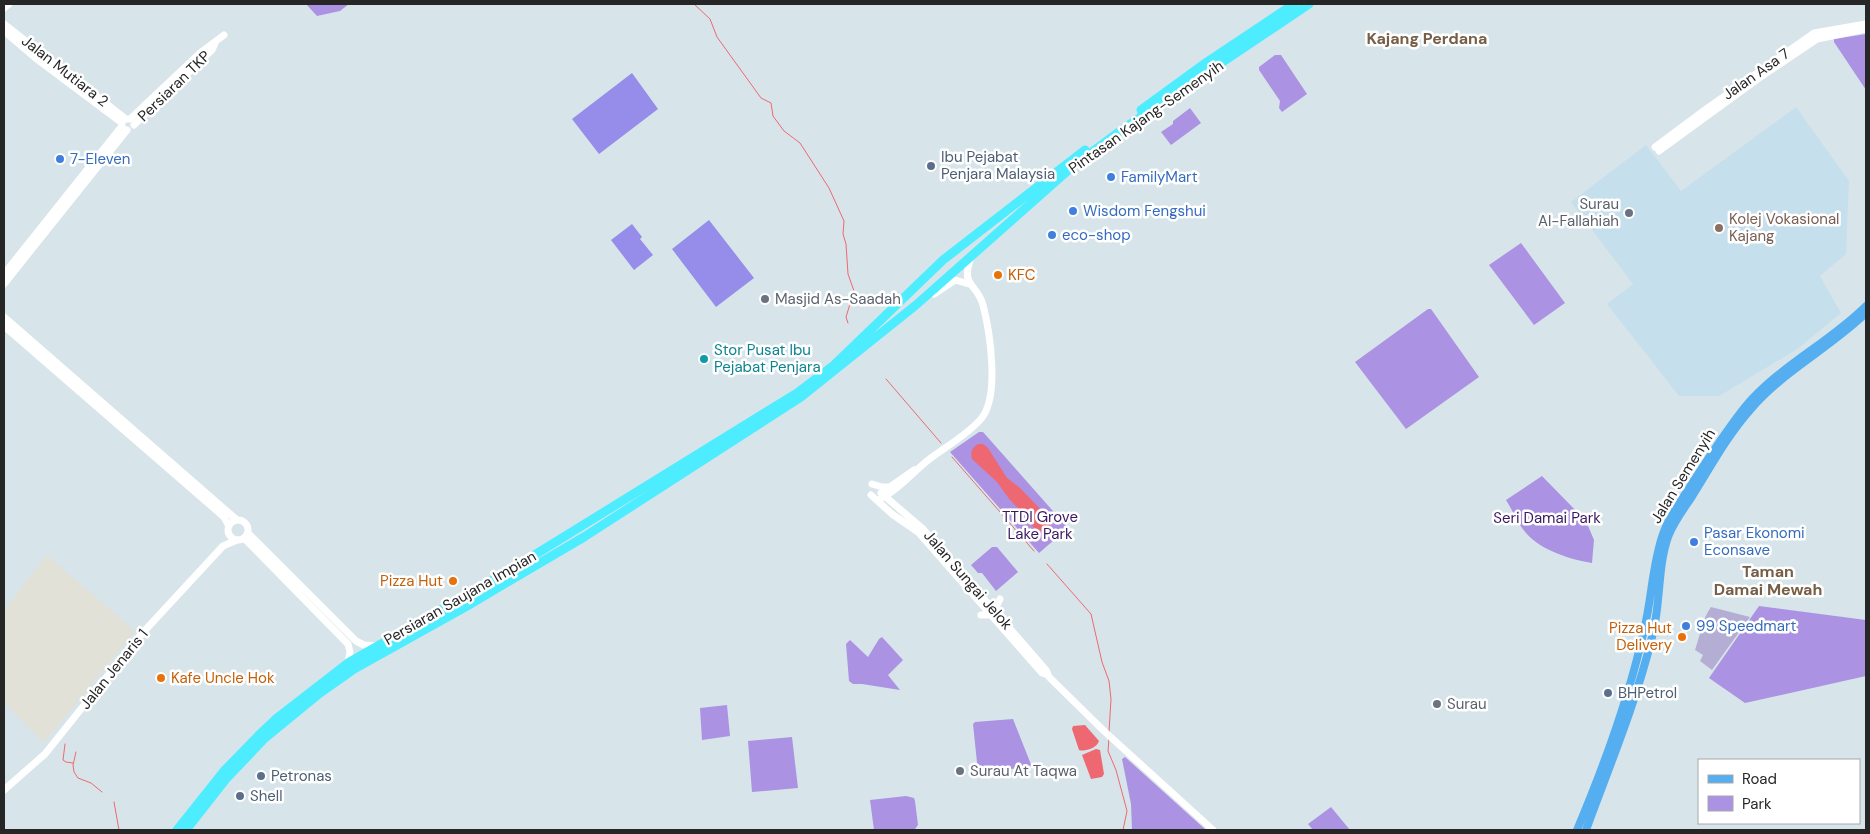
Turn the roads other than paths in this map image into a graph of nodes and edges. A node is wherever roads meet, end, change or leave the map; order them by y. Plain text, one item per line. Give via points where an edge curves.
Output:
1 (9, 4) edge
2 (1284, 4) edge
3 (1294, 4) edge
4 (1309, 4) edge
5 (4, 8) edge
6 (1273, 18) junction
7 (4, 24) edge
8 (1866, 24) edge
9 (1866, 29) edge
10 (4, 31) edge
11 (224, 35) dead end
12 (127, 124) junction
13 (971, 257) junction
14 (943, 260) junction
15 (961, 266) junction
16 (4, 274) edge
17 (924, 277) junction
18 (4, 284) edge
19 (969, 284) junction
20 (916, 305) junction
21 (1866, 306) edge
22 (1866, 313) edge
23 (4, 317) edge
24 (896, 322) junction
25 (4, 326) edge
26 (799, 395) junction
27 (779, 408) junction
28 (872, 484) dead end
29 (891, 488) junction
30 (882, 496) junction
31 (894, 505) junction
32 (887, 510) junction
33 (237, 520) junction
34 (229, 529) junction
35 (243, 537) junction
36 (223, 546) junction
37 (982, 601) junction
38 (994, 614) junction
39 (377, 646) junction
40 (348, 664) junction
41 (4, 790) edge
42 (1590, 820) junction
43 (177, 830) edge
44 (186, 830) edge
45 (1213, 830) edge
46 (1579, 830) edge
47 (1586, 830) edge
48 (1591, 830) edge

1 - 5 street
2 - 6 highway
3 - 6 highway, Pintasan Kajang-Semenyih
4 - 13 highway, Pintasan Kajang-Semenyih via 1100,145
6 - 14 highway, Pintasan Kajang-Semenyih via 1069,161
7 - 12 street, Jalan Mutiara 2
8 - 9 street, Jalan Asa 7 via 1814,34 1706,109 1657,149 1817,39
10 - 12 street, Jalan Mutiara 2 via 38,60
11 - 12 street, Persiaran TKP
12 - 16 street, Persiaran TKP
12 - 18 street, Persiaran TKP
13 - 15 highway, Pintasan Kajang-Semenyih
13 - 19 street via 966,270
14 - 15 highway via 941,267 945,272
14 - 17 highway, Pintasan Kajang-Semenyih
15 - 20 highway, Pintasan Kajang-Semenyih
17 - 24 highway via 932,277 935,283
17 - 26 highway, Pintasan Kajang-Semenyih
19 - 20 street via 951,281
19 - 29 street via 982,302 986,315 993,380 986,414
20 - 24 highway, Pintasan Kajang-Semenyih
21 - 46 main road, Jalan Semenyih via 1773,380 1746,406 1670,517 1656,560 1645,629 1631,678
22 - 42 main road, Jalan Semenyih via 1850,329 1777,384 1750,410 1675,523 1662,561 1653,636 1631,709
23 - 33 street
24 - 26 highway, Pintasan Kajang-Semenyih
25 - 34 street via 224,517
26 - 27 highway, Pintasan Kajang-Semenyih
27 - 39 highway, Persiaran Saujana Impian via 502,575 471,588 450,606
27 - 44 highway, Persiaran Saujana Impian via 584,537 354,669 320,693 265,738 226,779
28 - 29 street
29 - 30 street
29 - 31 street
30 - 31 street, Jalan Sungai Jelok
30 - 32 street
30 - 32 street, Jalan Sungai Jelok via 871,495
31 - 37 street, Jalan Sungai Jelok via 923,529
32 - 37 street, Jalan Sungai Jelok via 918,532
33 - 34 street
33 - 35 street via 246,523
34 - 35 street via 233,538
34 - 36 street
35 - 36 street
35 - 39 street via 356,641
35 - 40 street via 348,644
36 - 41 street, Jalan Jenaris 1 via 138,639 45,754
37 - 38 street, Jalan Sungai Jelok
37 - 38 street via 980,614
37 - 38 street via 998,598
38 - 45 street, Jalan Sungai Jelok via 1042,673 1048,675
39 - 40 highway, Persiaran Saujana Impian
40 - 43 highway, Persiaran Saujana Impian via 260,734 224,771
42 - 47 main road, Jalan Semenyih
42 - 48 main road

